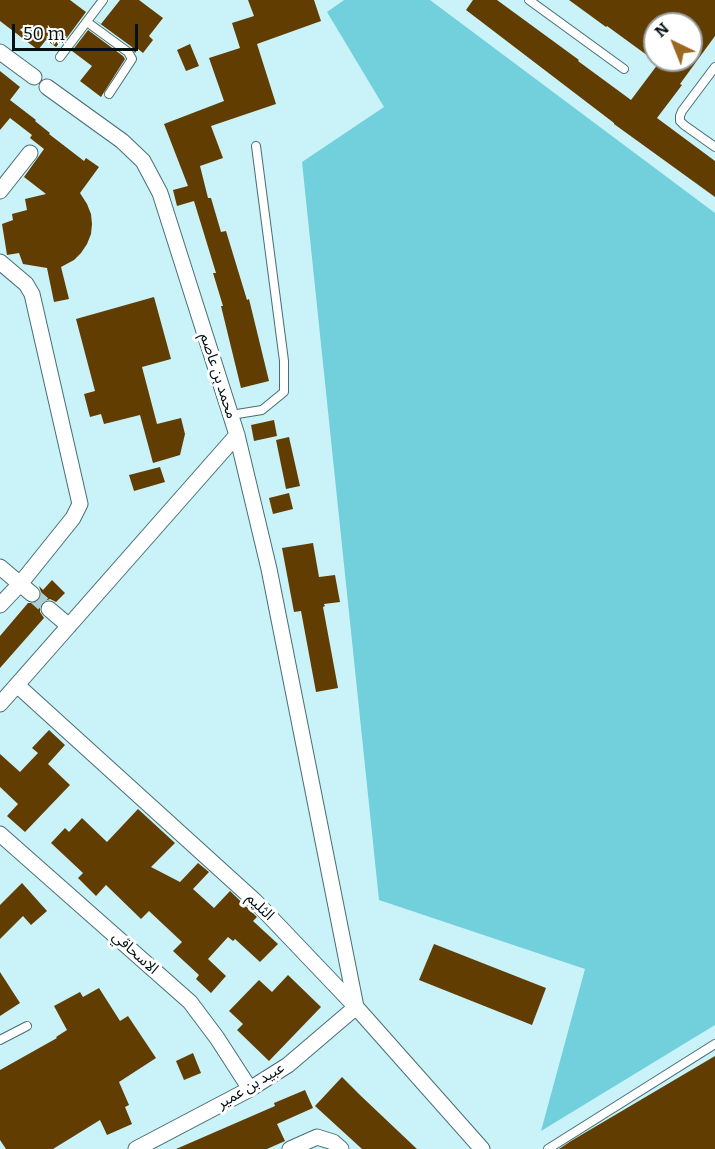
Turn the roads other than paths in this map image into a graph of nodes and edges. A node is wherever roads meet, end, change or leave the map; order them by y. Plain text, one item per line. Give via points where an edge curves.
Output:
1 (103, 0) edge
2 (529, 0) edge
3 (87, 22) junction
4 (0, 52) edge
5 (60, 57) dead end
6 (715, 67) edge
7 (624, 69) dead end
8 (34, 77) dead end
9 (47, 87) dead end
10 (109, 94) dead end
11 (256, 147) dead end
12 (715, 147) edge
13 (30, 153) dead end
14 (0, 191) edge
15 (0, 262) edge
16 (231, 415) junction
17 (237, 435) junction
18 (0, 567) edge
19 (20, 584) junction
20 (32, 594) tunnel mouth
21 (0, 605) edge
22 (49, 609) tunnel mouth
23 (69, 626) junction
24 (17, 685) junction
25 (0, 704) edge
26 (0, 834) edge
27 (356, 1007) junction
28 (27, 1026) dead end
29 (0, 1040) edge
30 (715, 1044) edge
31 (250, 1089) junction
32 (136, 1149) edge
33 (290, 1149) edge
34 (341, 1149) edge
35 (482, 1149) edge
36 (548, 1149) edge

1 - 3 lane
2 - 7 lane
3 - 5 lane
3 - 10 lane via 132,59
4 - 8 street
6 - 12 lane via 682,111 680,121
9 - 16 street, محمد بن عاصم via 122,141 142,161 160,193
11 - 16 lane via 284,361 284,392 262,410
13 - 14 street
15 - 19 street via 32,294 80,504
16 - 17 street, محمد بن عاصم
17 - 23 street, محمد بن عاصم
17 - 27 street via 269,569
18 - 19 street
19 - 20 street
19 - 21 street
22 - 23 street
23 - 24 street, محمد بن عاصم
24 - 25 street, محمد بن عاصم
24 - 27 street, الثليم via 255,901
26 - 31 street, الاسحاقي via 190,1002
27 - 31 street, عبيد بن عمير via 288,1065
27 - 35 street, الثليم
28 - 29 lane
30 - 36 lane
31 - 32 street, عبيد بن عمير
33 - 34 street via 317,1137

